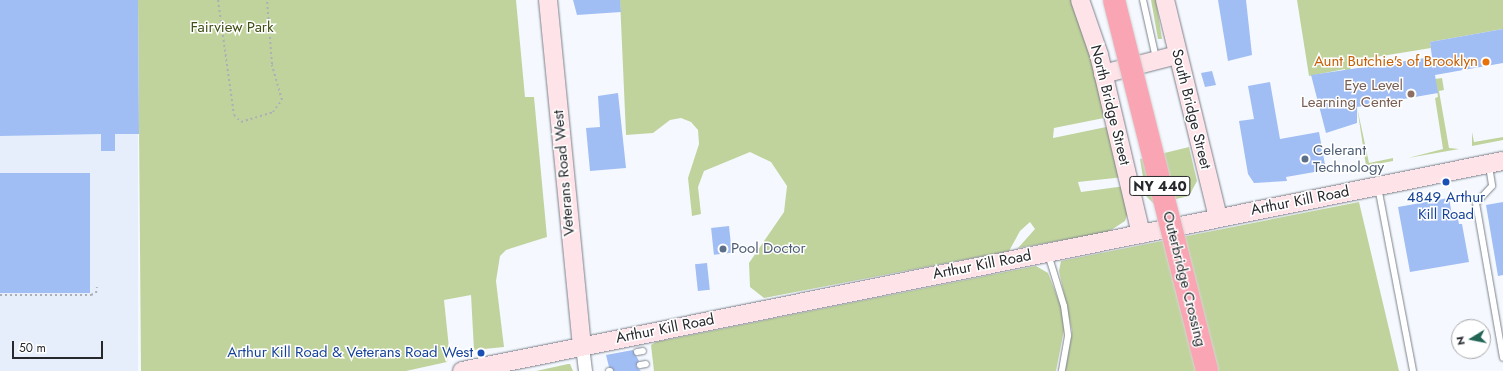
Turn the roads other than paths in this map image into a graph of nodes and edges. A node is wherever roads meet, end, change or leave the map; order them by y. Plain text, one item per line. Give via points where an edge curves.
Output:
1 (548, 0) edge
2 (1080, 0) edge
3 (1114, 0) edge
4 (1129, 0) edge
5 (1143, 0) edge
6 (1165, 0) edge
7 (1177, 55) junction
8 (1157, 60) junction
9 (1104, 74) junction
10 (1496, 163) edge
11 (1378, 186) junction
12 (1218, 217) junction
13 (1141, 234) junction
14 (1047, 252) junction
15 (582, 346) junction
16 (1503, 358) edge
17 (462, 371) edge
18 (585, 371) edge
19 (1062, 371) edge
20 (1207, 371) edge
21 (1223, 371) edge
22 (1413, 371) edge

1 - 15 street, Veterans Road West
2 - 9 street, North Bridge Street
3 - 20 highway, Outerbridge Crossing / NY 440, bridge
4 - 21 highway, Outerbridge Crossing / NY 440
5 - 8 lane
6 - 7 street, South Bridge Street
7 - 8 street
7 - 12 street, South Bridge Street
8 - 9 street
9 - 13 street, North Bridge Street
10 - 11 street, Arthur Kill Road
10 - 16 lane via 1492,186 1476,203
11 - 12 street, Arthur Kill Road
11 - 22 lane
12 - 13 street, Arthur Kill Road
13 - 14 street, Arthur Kill Road
14 - 15 street, Arthur Kill Road
14 - 19 lane via 1061,294 1068,336
15 - 17 street, Arthur Kill Road
15 - 18 street

